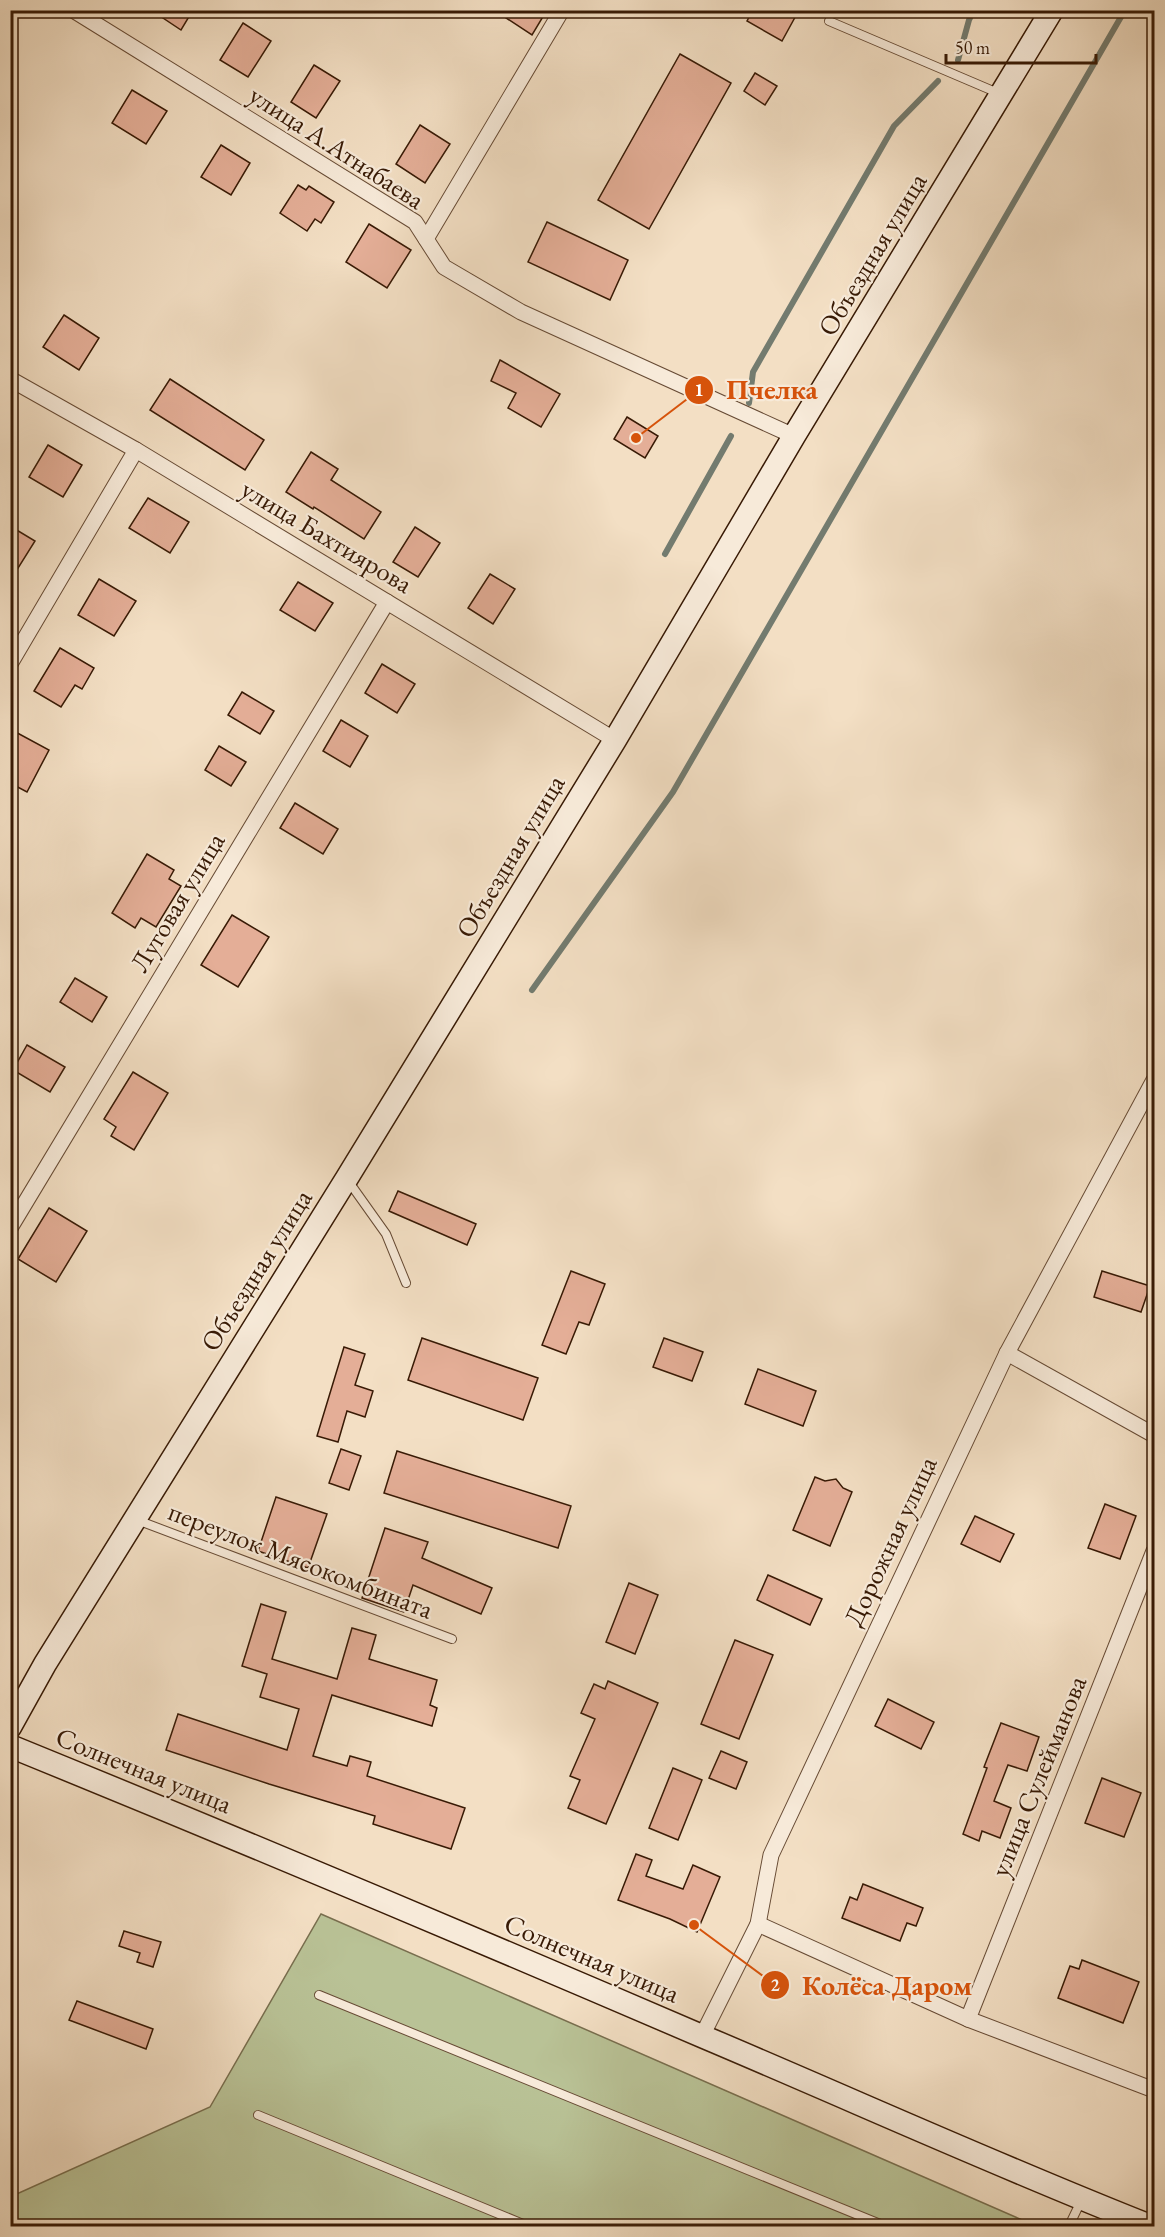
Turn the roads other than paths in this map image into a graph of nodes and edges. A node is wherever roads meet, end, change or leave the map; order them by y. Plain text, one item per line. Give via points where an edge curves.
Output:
1 (73, 10) edge
2 (562, 10) edge
3 (1052, 10) edge
4 (829, 21) dead end
5 (1002, 94) junction
6 (426, 239) junction
7 (10, 379) edge
8 (794, 436) junction
9 (136, 450) junction
10 (387, 602) junction
11 (10, 664) edge
12 (615, 740) junction
13 (1155, 1080) edge
14 (347, 1178) junction
15 (10, 1228) edge
16 (406, 1283) dead end
17 (1007, 1353) junction
18 (1155, 1435) edge
19 (135, 1520) junction
20 (1155, 1551) edge
21 (452, 1639) dead end
22 (10, 1727) edge
23 (10, 1746) edge
24 (758, 1924) junction
25 (319, 1995) dead end
26 (968, 2019) junction
27 (702, 2036) junction
28 (1155, 2090) edge
29 (258, 2115) dead end
30 (1082, 2199) junction
31 (528, 2226) edge
32 (885, 2226) edge
33 (1069, 2226) edge
34 (1150, 2226) edge

1 - 6 street, улица А.Атнабаева via 415,222
2 - 6 street
3 - 5 main road, Объездная улица
4 - 5 lane
5 - 8 main road, Объездная улица
6 - 8 street, улица А.Атнабаева via 444,267 521,312
7 - 9 street, улица Бахтиярова
8 - 12 main road, Объездная улица
9 - 10 street, улица Бахтиярова
9 - 11 street
10 - 12 street, улица Бахтиярова
10 - 15 street, Луговая улица
12 - 14 main road, Объездная улица
13 - 17 street, Дорожная улица
14 - 16 lane via 386,1234
14 - 19 main road, Объездная улица
17 - 18 street
17 - 24 street, Дорожная улица via 771,1855
19 - 21 lane, переулок Мясокомбината
19 - 22 main road, Объездная улица
20 - 26 street, улица Сулейманова
23 - 27 main road, Солнечная улица
24 - 26 street
24 - 27 street, Дорожная улица
25 - 32 lane
26 - 28 street
27 - 30 main road, Солнечная улица
29 - 31 lane
30 - 33 lane
30 - 34 main road, Солнечная улица

